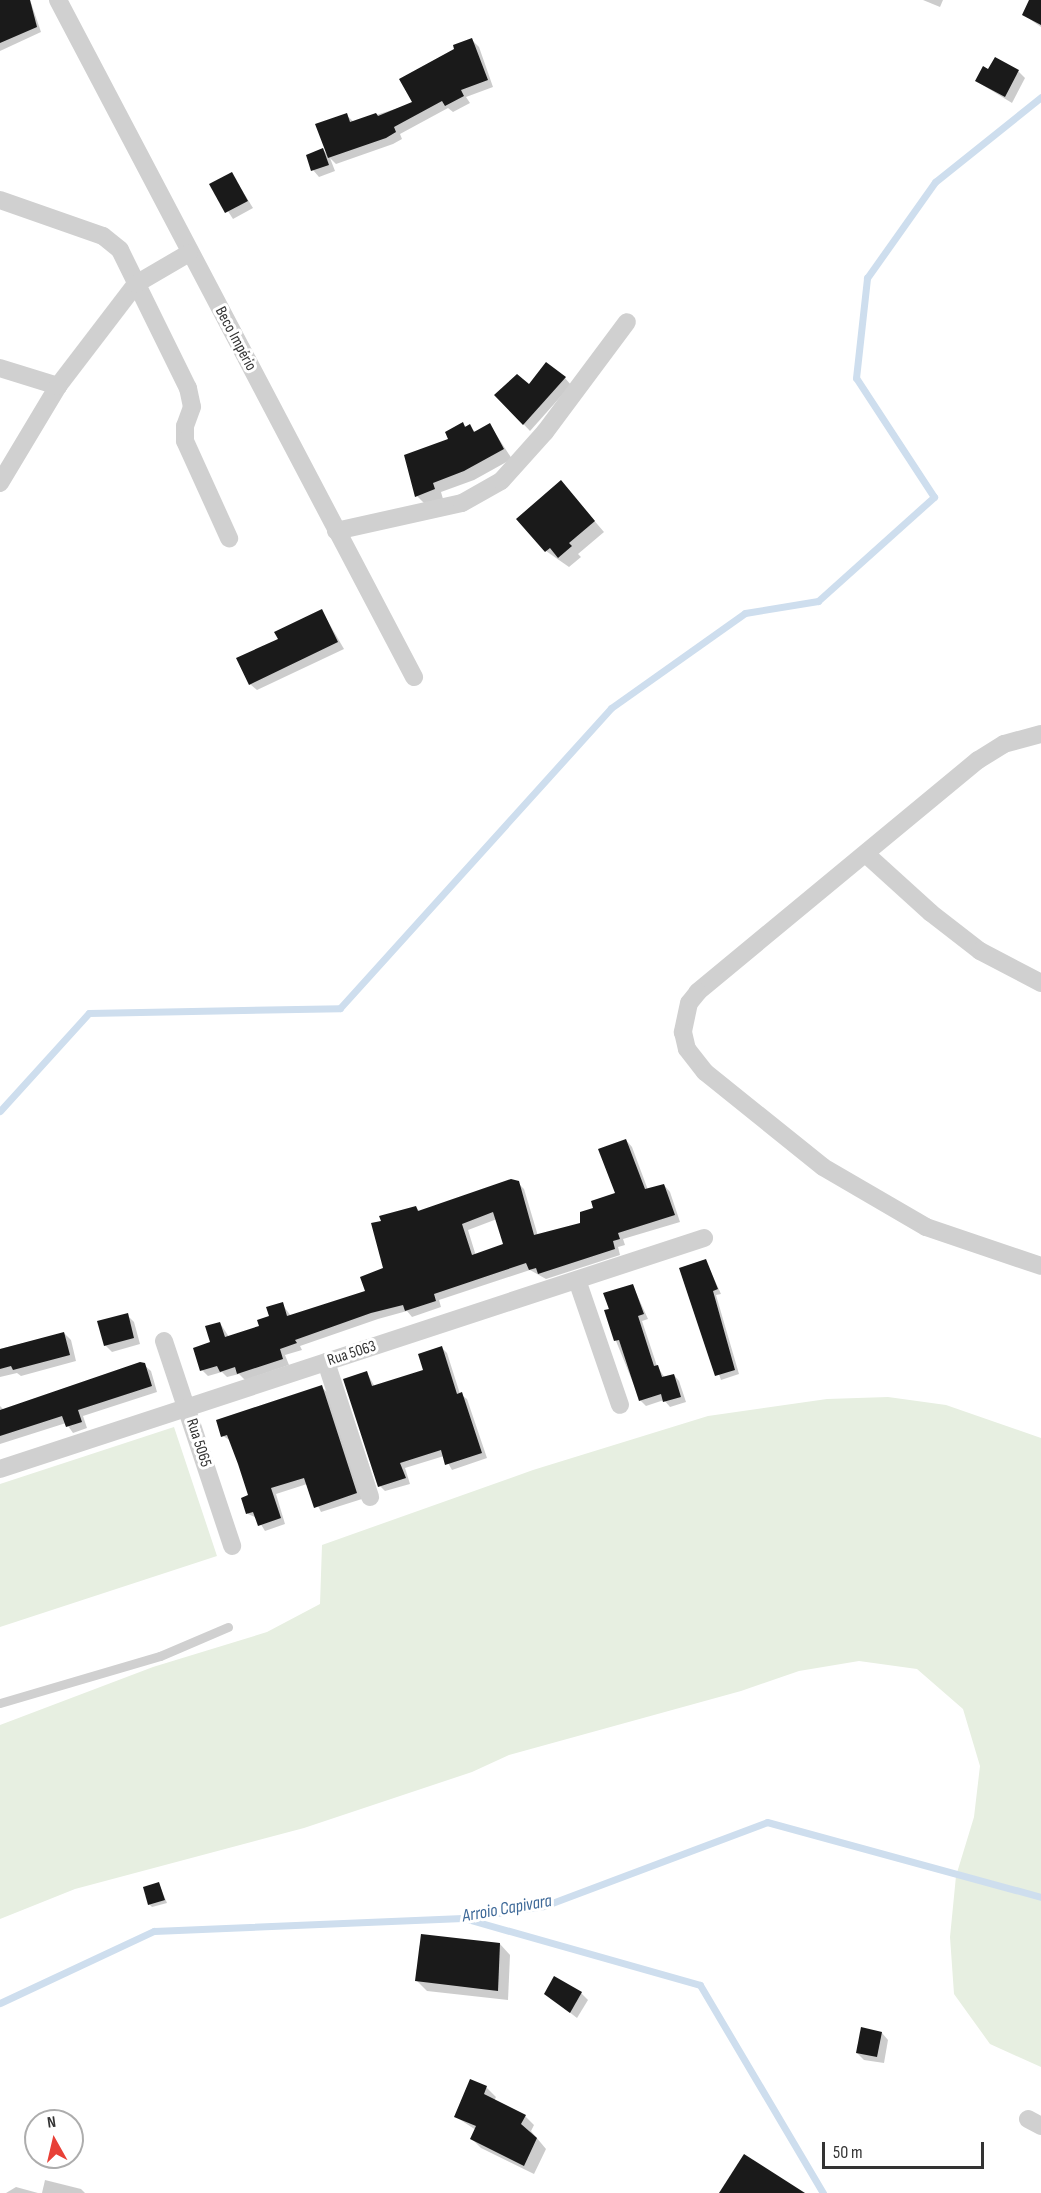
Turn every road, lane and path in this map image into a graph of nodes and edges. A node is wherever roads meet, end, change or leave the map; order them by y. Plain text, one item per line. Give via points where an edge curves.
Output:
1 (58, 0) edge
2 (0, 200) edge
3 (189, 253) junction
4 (136, 284) junction
5 (627, 322) dead end
6 (0, 368) edge
7 (58, 386) junction
8 (0, 483) edge
9 (336, 531) junction
10 (229, 538) dead end
11 (414, 677) dead end
12 (1041, 734) edge
13 (867, 855) junction
14 (1041, 983) edge
15 (704, 1238) dead end
16 (1041, 1266) edge
17 (577, 1280) junction
18 (165, 1341) dead end
19 (326, 1362) junction
20 (620, 1406) dead end
21 (187, 1408) junction
22 (0, 1469) edge
23 (370, 1497) dead end
24 (232, 1546) dead end
25 (228, 1628) dead end
26 (0, 1703) edge

1 - 3 street, Beco Império
2 - 4 street via 103,237 120,250
3 - 4 street
3 - 9 street, Beco Império
4 - 7 street
4 - 10 street via 188,388 192,407 185,426 185,441
5 - 9 street via 545,432 501,481 462,503
6 - 7 street
7 - 8 street
9 - 11 street, Beco Império
12 - 13 street via 1004,744 978,760
13 - 14 street via 980,951
13 - 16 street via 698,992 684,1016 687,1048 705,1072 823,1167 926,1227
15 - 17 street, Rua 5063
17 - 19 street, Rua 5063
17 - 20 street
18 - 21 street, Rua 5065
19 - 21 street, Rua 5063
19 - 23 street
21 - 22 street, Rua 5063
21 - 24 street, Rua 5065
25 - 26 lane via 160,1656

